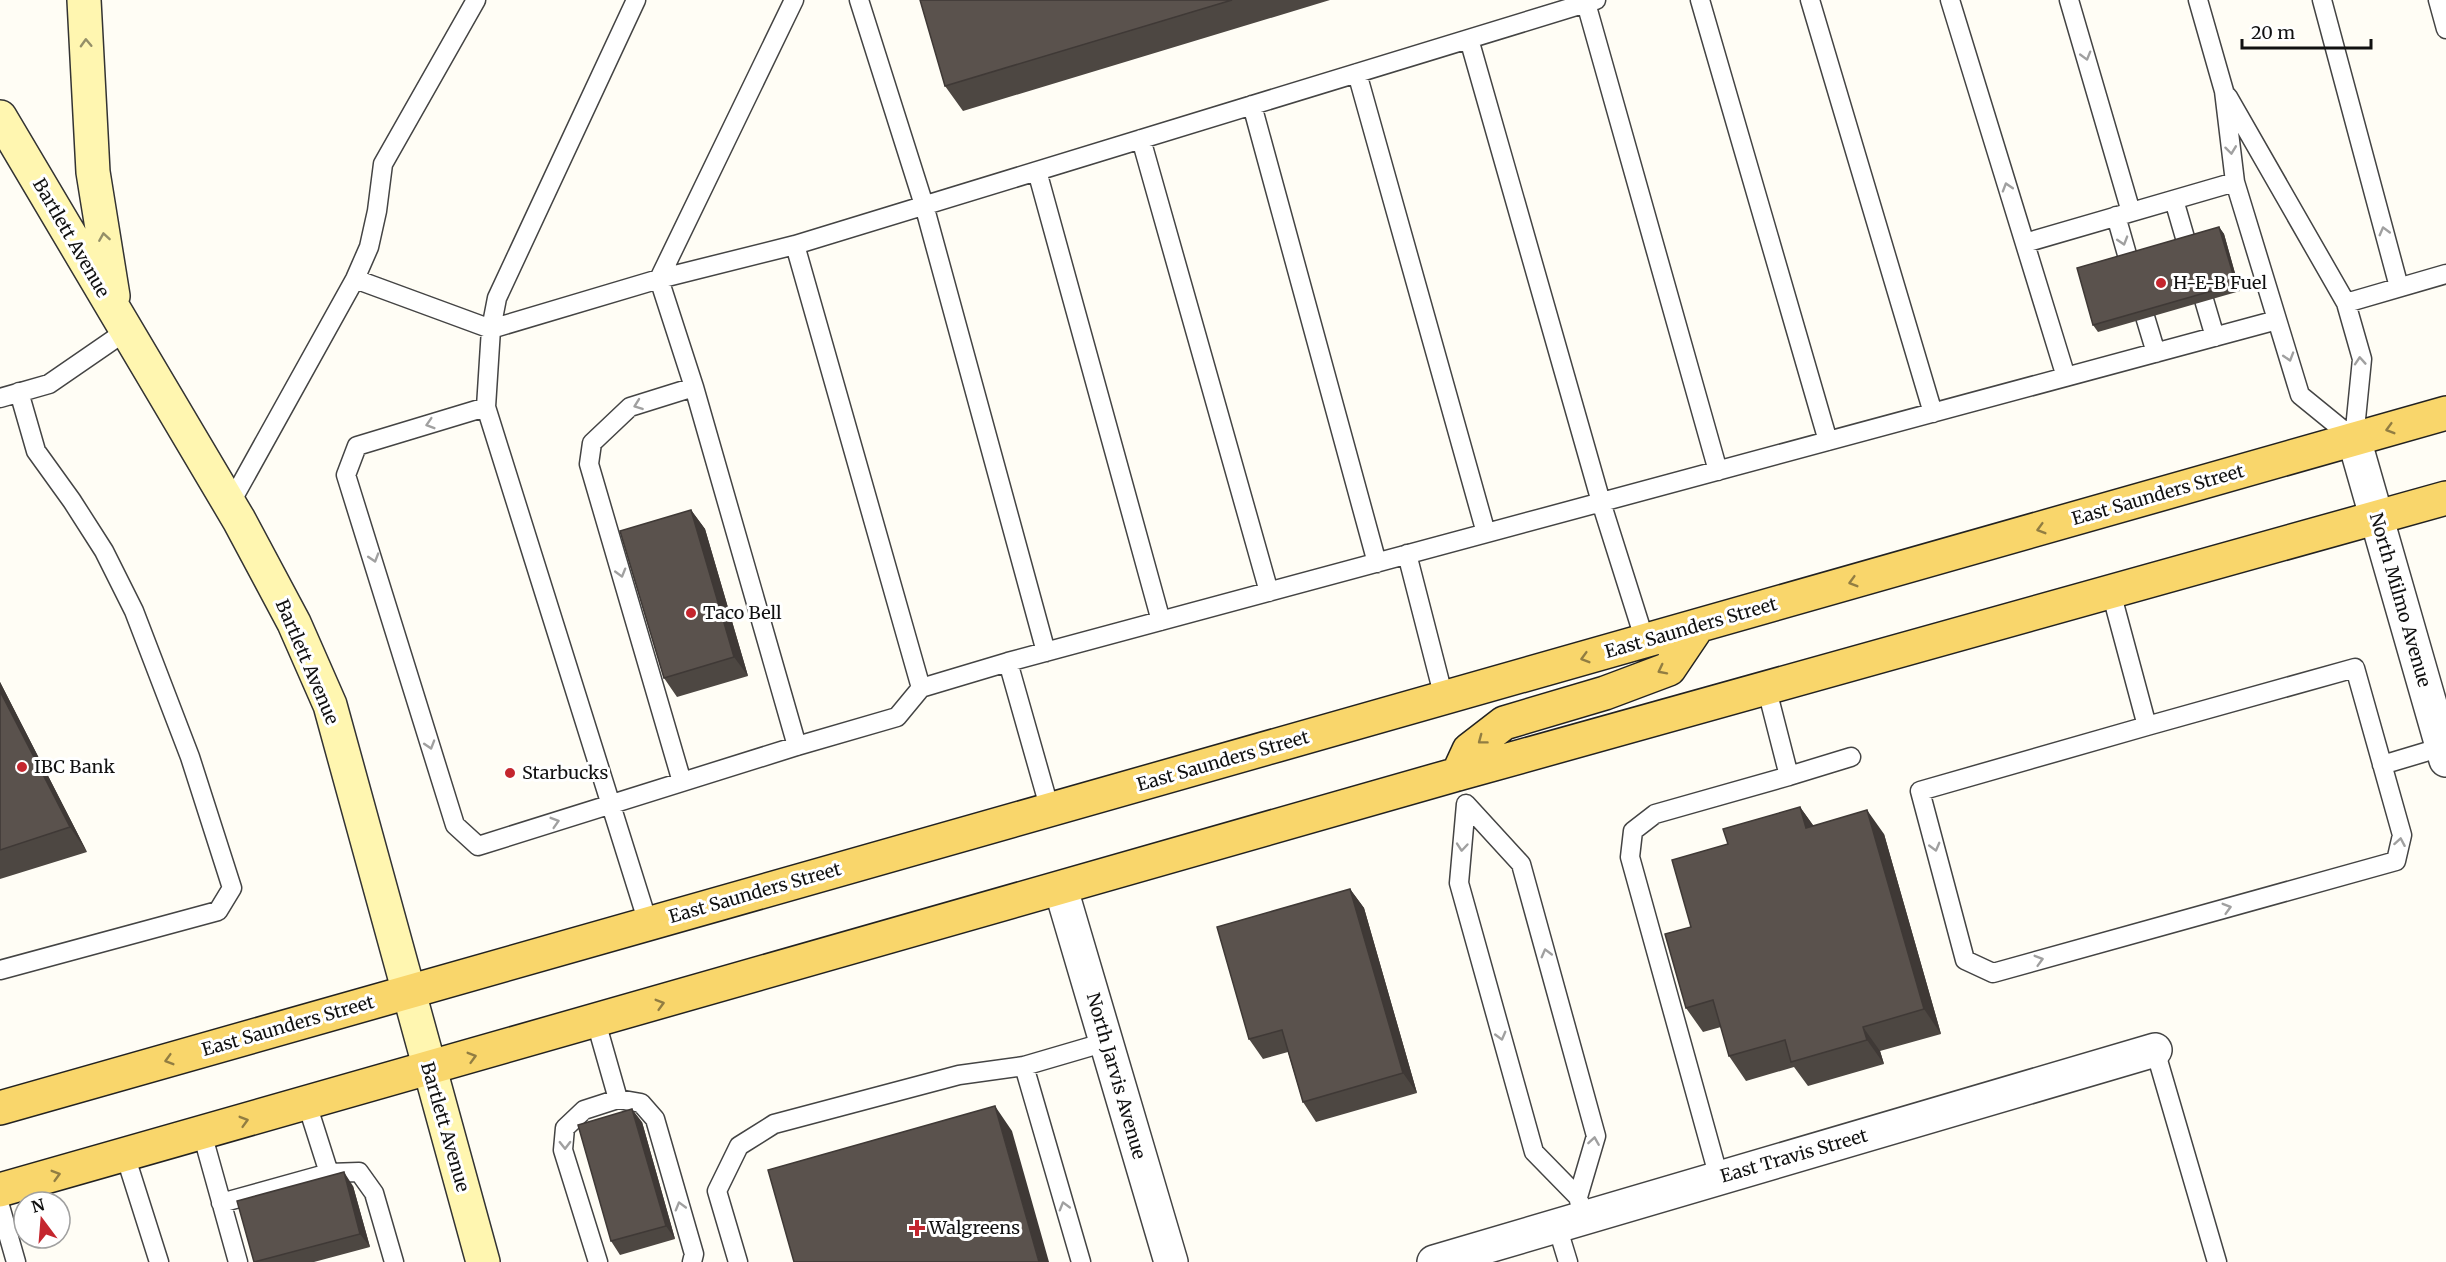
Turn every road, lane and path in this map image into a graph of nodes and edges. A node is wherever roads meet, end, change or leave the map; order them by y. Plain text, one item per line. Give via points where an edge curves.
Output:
1 (84, 0) edge
2 (476, 0) edge
3 (636, 0) edge
4 (794, 0) edge
5 (859, 0) edge
6 (1700, 0) edge
7 (1810, 0) edge
8 (1950, 0) edge
9 (2069, 0) edge
10 (2198, 0) edge
11 (2322, 0) edge
12 (2438, 0) edge
13 (1591, 2) edge
14 (2446, 29) edge
15 (1469, 39) junction
16 (1358, 73) junction
17 (2224, 92) junction
18 (1252, 105) junction
19 (0, 117) edge
20 (1141, 139) junction
21 (1038, 171) junction
22 (2235, 182) junction
23 (2174, 200) junction
24 (924, 205) junction
25 (2123, 214) junction
26 (2025, 243) junction
27 (795, 245) junction
28 (2188, 248) edge
29 (2130, 265) edge
30 (2446, 274) edge
31 (355, 279) junction
32 (659, 279) junction
33 (2399, 287) junction
34 (2202, 293) edge
35 (2346, 303) junction
36 (2143, 310) edge
37 (2277, 320) junction
38 (121, 323) junction
39 (491, 329) junction
40 (2215, 336) junction
41 (2156, 353) junction
42 (2066, 377) junction
43 (694, 387) junction
44 (19, 392) junction
45 (0, 398) edge
46 (486, 407) junction
47 (1933, 413) junction
48 (2446, 413) edge
49 (2354, 440) junction
50 (1828, 441) junction
51 (1718, 471) junction
52 (2446, 498) edge
53 (1600, 502) junction
54 (230, 504) junction
55 (2377, 518) junction
56 (1486, 533) junction
57 (1407, 554) junction
58 (1377, 563) junction
59 (1269, 592) junction
60 (2111, 592) junction
61 (1161, 621) junction
62 (1698, 626) junction
63 (1645, 641) junction
64 (1046, 652) junction
65 (1008, 662) junction
66 (921, 688) junction
67 (1767, 690) junction
68 (1444, 698) junction
69 (2147, 726) junction
70 (797, 746) junction
71 (2444, 754) edge
72 (1851, 757) dead end
73 (2382, 765) junction
74 (1789, 776) junction
75 (682, 782) junction
76 (1462, 789) junction
77 (611, 806) junction
78 (1050, 810) junction
79 (1061, 889) junction
80 (648, 923) junction
81 (0, 970) edge
82 (407, 992) junction
83 (596, 1022) junction
84 (1106, 1042) junction
85 (2155, 1050) joint
86 (1024, 1066) junction
87 (429, 1069) junction
88 (618, 1099) junction
89 (307, 1104) junction
90 (0, 1108) edge
91 (202, 1133) junction
92 (125, 1155) junction
93 (329, 1173) junction
94 (1719, 1178) junction
95 (290, 1184) junction
96 (0, 1190) edge
97 (294, 1202) edge
98 (221, 1203) junction
99 (0, 1206) edge
100 (1573, 1213) junction
101 (478, 1261) edge
102 (16, 1262) edge
103 (159, 1262) edge
104 (238, 1262) edge
105 (394, 1262) edge
106 (597, 1262) edge
107 (692, 1262) edge
108 (738, 1262) edge
109 (1081, 1262) edge
110 (1171, 1262) edge
111 (1434, 1262) edge
112 (1568, 1262) edge
113 (2217, 1262) edge

38 -> 1 main road via 93,172
2 - 31 lane via 383,164 369,247
3 - 39 lane via 497,298
4 - 32 lane
5 - 24 lane
6 - 50 lane
7 - 47 lane
26 -> 8 lane
9 -> 25 lane
10 - 17 lane
33 -> 11 lane
12 - 14 lane
13 - 15 lane
13 - 51 lane
15 - 16 lane
15 - 53 lane
16 - 18 lane
16 - 56 lane
17 -> 22 lane
17 - 35 lane
18 - 20 lane
18 - 58 lane
19 - 38 main road, Bartlett Avenue
20 - 21 lane
20 - 59 lane
21 - 24 lane
21 - 61 lane
22 - 23 lane
22 - 37 lane
23 - 25 lane
23 - 28 lane
24 - 27 lane
24 - 64 lane
25 - 26 lane
25 -> 29 lane
26 - 42 lane
27 - 32 lane
27 - 66 lane
30 - 33 lane
31 - 39 lane
31 - 54 lane
32 - 39 lane
32 - 43 lane
33 - 35 lane
34 - 40 lane
49 -> 35 lane via 2362,359
36 - 41 lane
37 - 40 lane
37 -> 49 lane via 2300,395
38 - 44 lane via 49,384
38 - 54 main road, Bartlett Avenue
39 - 46 lane
40 - 41 lane
41 - 42 lane
42 - 47 lane
43 - 70 lane
43 -> 75 lane via 630,407 592,443 589,464
44 - 45 lane
44 - 81 lane via 36,451 104,551 134,611 190,758 232,888 218,912
46 - 77 lane
46 -> 77 lane via 357,446 346,475 455,825 478,846
47 - 50 lane
48 -> 49 main road, East Saunders Street
49 - 55 street, North Milmo Avenue
49 -> 62 main road, East Saunders Street
50 - 51 lane
51 - 53 lane
52 - 55 main road
53 - 56 lane
53 - 63 lane
54 - 82 main road, Bartlett Avenue via 294,623 330,705
55 - 60 main road
55 - 71 street, North Milmo Avenue
56 - 57 lane
57 - 58 lane
57 - 68 lane
58 - 59 lane
59 - 61 lane
60 - 67 main road
60 - 69 lane
61 - 64 lane
62 - 63 main road, East Saunders Street
62 -> 76 main road via 1669,669 1504,723 1469,750
63 -> 68 main road, East Saunders Street
64 - 65 lane
65 - 66 lane
65 - 78 lane
66 - 70 lane via 897,717
67 - 74 lane
67 - 76 main road
68 - 78 main road, East Saunders Street
69 - 73 lane via 2355,668
69 -> 73 lane via 1920,791 1965,960 1993,973 2396,861 2402,835
70 - 75 lane
71 - 73 lane
72 - 74 lane
74 - 94 lane via 1655,814 1633,831 1630,858
75 - 77 lane
76 - 79 main road
76 -> 100 lane via 1459,883 1534,1152
100 -> 76 lane via 1596,1136 1521,864
77 - 80 lane
78 - 80 main road, East Saunders Street
83 -> 79 main road
79 - 84 street, North Jarvis Avenue
80 - 82 main road, East Saunders Street
82 - 87 main road, Bartlett Avenue
82 -> 90 main road, East Saunders Street
87 -> 83 main road
83 - 88 lane
84 - 86 lane
84 - 110 street, North Jarvis Avenue
85 - 94 street, East Travis Street
85 - 113 lane
86 - 108 lane via 958,1075 774,1124 739,1146 717,1191
109 -> 86 lane
87 - 89 main road
87 - 101 main road, Bartlett Avenue
88 -> 106 lane via 584,1110 565,1128 563,1150
107 -> 88 lane via 694,1254 655,1119 641,1103
91 -> 89 main road
89 - 93 lane
91 - 92 main road
91 - 98 lane
96 -> 92 main road
92 - 103 lane
93 - 95 lane
93 - 105 lane via 359,1172 374,1193
94 - 100 street, East Travis Street
95 - 97 lane
95 - 98 lane
98 - 104 lane
99 - 102 lane
100 - 111 street, East Travis Street
100 - 112 lane

